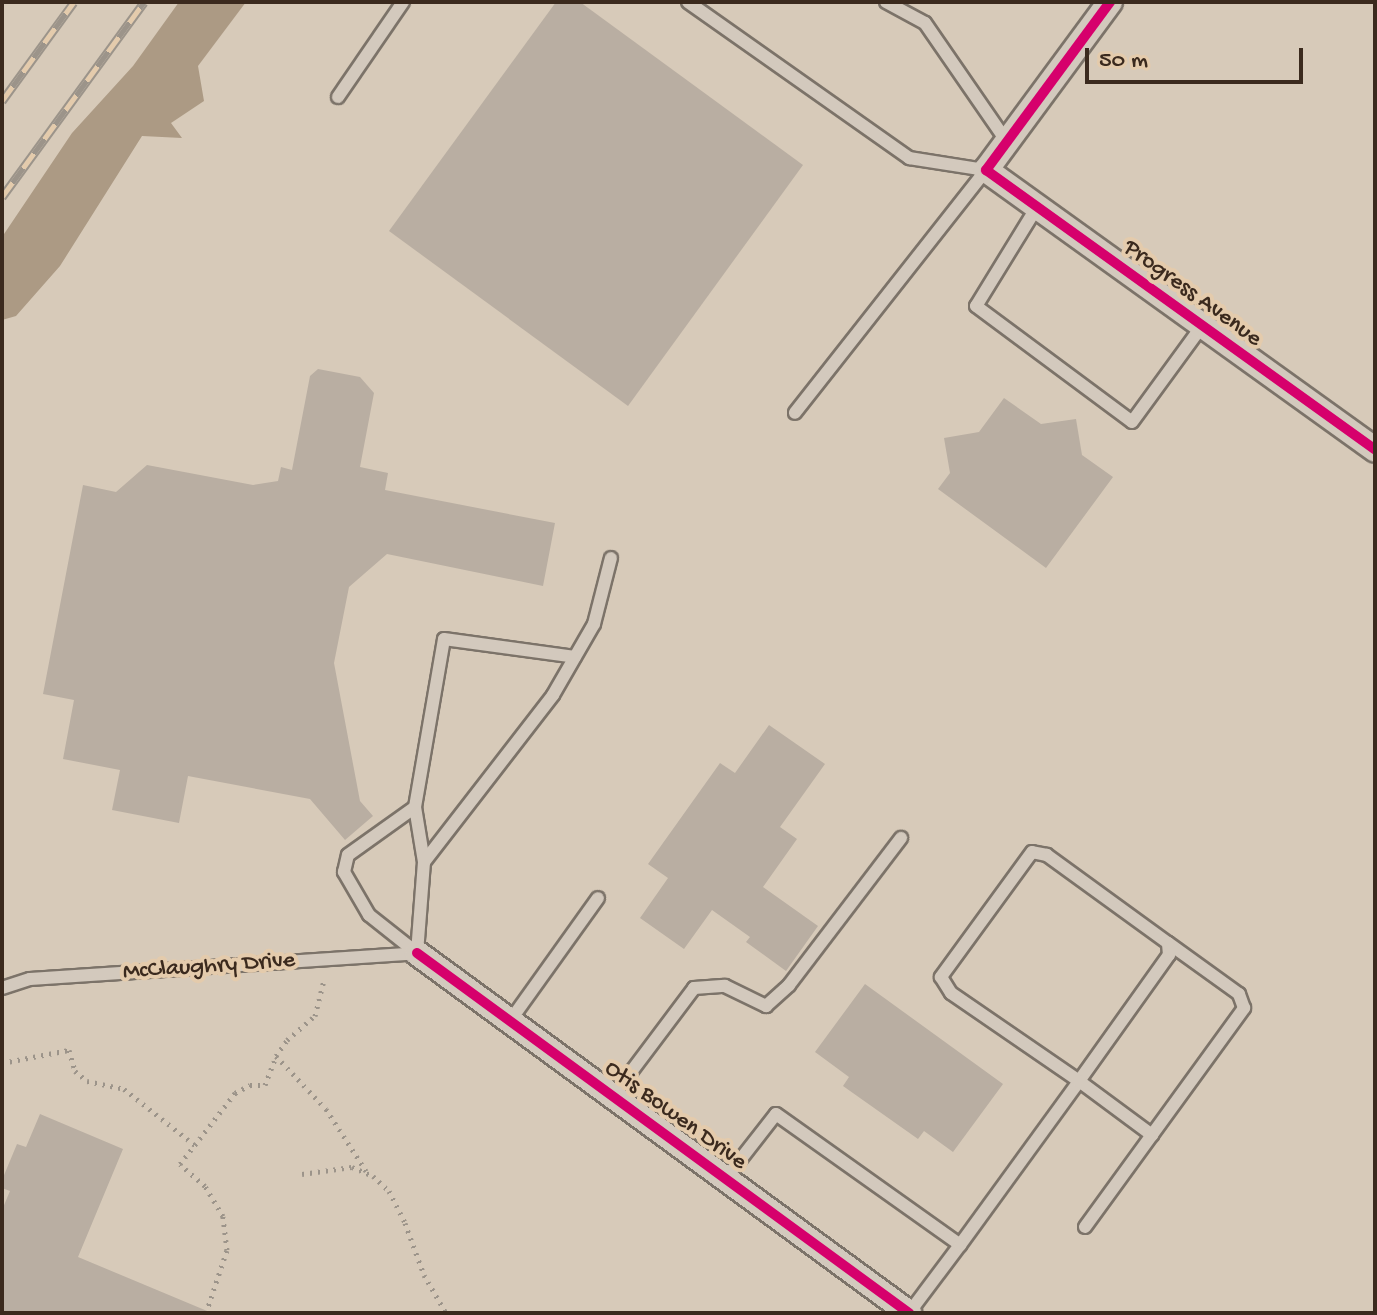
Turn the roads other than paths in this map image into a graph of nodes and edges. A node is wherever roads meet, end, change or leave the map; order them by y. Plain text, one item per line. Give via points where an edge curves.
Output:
1 (403, 2) edge
2 (688, 2) edge
3 (886, 2) edge
4 (1110, 2) edge
5 (338, 97) dead end
6 (1007, 142) junction
7 (986, 170) junction
8 (1037, 207) junction
9 (1202, 326) junction
10 (795, 413) dead end
11 (1375, 450) edge
12 (611, 558) dead end
13 (575, 657) junction
14 (415, 807) junction
15 (901, 838) dead end
16 (424, 862) junction
17 (598, 898) dead end
18 (1168, 943) junction
19 (417, 953) junction
20 (2, 988) edge
21 (510, 1021) junction
22 (1079, 1081) junction
23 (613, 1096) junction
24 (1152, 1135) junction
25 (726, 1178) junction
26 (1085, 1227) dead end
27 (960, 1245) junction
28 (909, 1313) edge

1 - 5 lane
2 - 7 lane via 909,158
3 - 6 lane via 925,23
4 - 6 street
6 - 7 street
7 - 8 street, Progress Avenue
7 - 10 lane
8 - 9 street, Progress Avenue
8 - 9 lane via 976,306 1132,422
9 - 11 street, Progress Avenue
12 - 13 lane via 594,624
13 - 14 lane via 444,639
13 - 16 lane via 553,695
14 - 16 lane
14 - 19 lane via 348,855 344,872 369,915
15 - 23 lane via 789,985 766,1006 725,986 694,988
16 - 19 lane
17 - 21 lane
18 - 22 lane via 1169,955
18 - 22 lane via 1047,855 1032,852 947,965 941,977 951,993
18 - 24 lane via 1239,994 1244,1008
19 - 20 lane, McClaughry Drive via 30,979
19 - 21 street, Otis Bowen Drive
21 - 23 street, Otis Bowen Drive
22 - 24 lane
22 - 27 lane
23 - 25 street, Otis Bowen Drive
24 - 26 lane
25 - 27 lane via 776,1114
25 - 28 street, Otis Bowen Drive
27 - 28 lane

